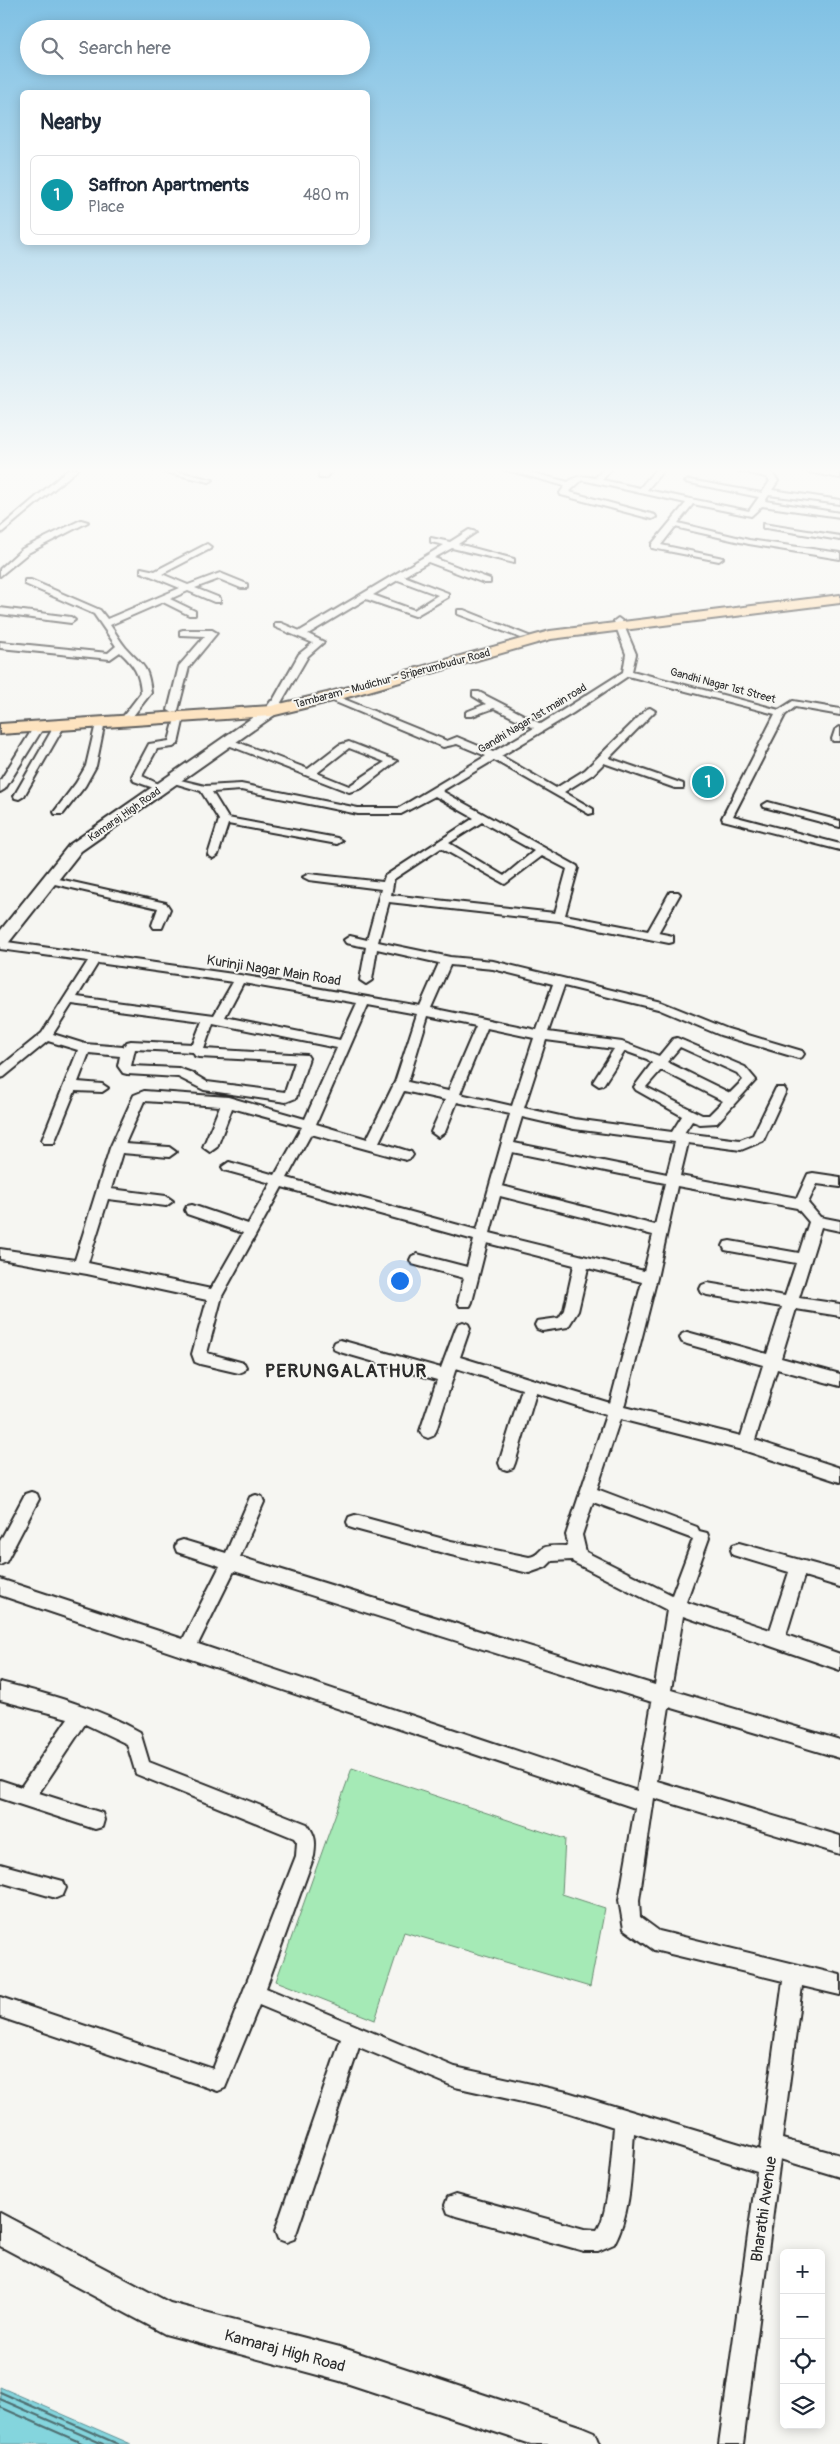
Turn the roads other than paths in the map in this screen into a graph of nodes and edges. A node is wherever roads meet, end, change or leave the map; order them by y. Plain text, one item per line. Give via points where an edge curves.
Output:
1 (30, 583) edge
2 (179, 583) edge
3 (198, 583) edge
4 (237, 583) edge
5 (388, 583) edge
6 (414, 583) edge
7 (244, 586) dead end
8 (189, 587) junction
9 (366, 596) junction
10 (162, 598) junction
11 (840, 598) edge
12 (218, 600) dead end
13 (0, 611) edge
14 (461, 612) dead end
15 (192, 613) dead end
16 (71, 620) dead end
17 (106, 623) junction
18 (619, 623) junction
19 (278, 625) dead end
20 (183, 633) dead end
21 (302, 634) junction
22 (524, 636) junction
23 (0, 645) edge
24 (121, 647) junction
25 (627, 673) junction
26 (476, 694) dead end
27 (331, 697) junction
28 (494, 704) junction
29 (273, 707) junction
30 (650, 712) dead end
31 (840, 712) edge
32 (781, 713) junction
33 (176, 714) junction
34 (469, 714) dead end
35 (129, 716) junction
36 (100, 721) junction
37 (0, 723) edge
38 (61, 724) junction
39 (40, 725) junction
40 (541, 728) junction
41 (0, 729) edge
42 (227, 741) junction
43 (494, 756) junction
44 (602, 759) junction
45 (310, 773) junction
46 (167, 784) junction
47 (679, 786) dead end
48 (0, 789) edge
49 (205, 789) junction
50 (434, 791) junction
51 (557, 792) junction
52 (19, 796) dead end
53 (768, 805) dead end
54 (589, 811) dead end
55 (59, 812) dead end
56 (481, 818) junction
57 (224, 820) junction
58 (840, 824) edge
59 (337, 840) dead end
60 (441, 843) junction
61 (840, 847) edge
62 (541, 851) junction
63 (213, 855) dead end
64 (310, 877) dead end
65 (50, 880) junction
66 (387, 886) junction
67 (674, 894) dead end
68 (385, 898) junction
69 (560, 917) junction
70 (158, 925) dead end
71 (651, 935) junction
72 (669, 939) dead end
73 (350, 940) dead end
74 (0, 944) edge
75 (372, 944) junction
76 (95, 959) junction
77 (446, 960) junction
78 (240, 979) junction
79 (366, 980) dead end
80 (560, 981) junction
81 (71, 1000) junction
82 (364, 1000) junction
83 (424, 1011) junction
84 (213, 1019) junction
85 (483, 1023) junction
86 (541, 1035) junction
87 (46, 1036) junction
88 (344, 1044) junction
89 (622, 1046) junction
90 (85, 1048) junction
91 (198, 1048) junction
92 (127, 1052) junction
93 (798, 1054) dead end
94 (658, 1061) junction
95 (0, 1074) edge
96 (599, 1082) dead end
97 (70, 1086) junction
98 (399, 1086) junction
99 (102, 1088) dead end
100 (780, 1091) dead end
101 (453, 1097) junction
102 (732, 1100) junction
103 (228, 1102) junction
104 (517, 1113) junction
105 (690, 1114) junction
106 (309, 1126) junction
107 (438, 1132) dead end
108 (679, 1138) junction
109 (49, 1140) dead end
110 (371, 1145) junction
111 (507, 1146) junction
112 (210, 1147) dead end
113 (117, 1148) junction
114 (169, 1152) dead end
115 (406, 1154) dead end
116 (229, 1167) dead end
117 (279, 1179) junction
118 (672, 1180) junction
119 (840, 1182) edge
120 (494, 1189) junction
121 (103, 1193) junction
122 (166, 1201) dead end
123 (801, 1204) junction
124 (192, 1210) dead end
125 (816, 1221) junction
126 (840, 1226) edge
127 (251, 1230) junction
128 (661, 1232) junction
129 (480, 1236) junction
130 (730, 1246) dead end
131 (0, 1254) edge
132 (803, 1259) junction
133 (417, 1260) dead end
134 (582, 1261) junction
135 (80, 1266) junction
136 (472, 1274) junction
137 (650, 1278) junction
138 (707, 1289) dead end
139 (215, 1296) junction
140 (465, 1302) dead end
141 (789, 1302) junction
142 (840, 1310) edge
143 (542, 1325) dead end
144 (463, 1328) dead end
145 (687, 1338) dead end
146 (340, 1346) dead end
147 (452, 1361) junction
148 (770, 1361) junction
149 (240, 1367) dead end
150 (446, 1376) junction
151 (840, 1380) edge
152 (531, 1385) junction
153 (615, 1411) junction
154 (428, 1431) dead end
155 (746, 1444) junction
156 (507, 1462) dead end
157 (840, 1475) edge
158 (588, 1493) junction
159 (31, 1499) dead end
160 (256, 1502) dead end
161 (355, 1522) dead end
162 (576, 1544) junction
163 (183, 1547) dead end
164 (739, 1550) dead end
165 (0, 1557) edge
166 (230, 1562) junction
167 (800, 1566) junction
168 (840, 1579) edge
169 (0, 1588) edge
170 (676, 1606) junction
171 (776, 1639) junction
172 (187, 1649) junction
173 (840, 1662) edge
174 (0, 1691) edge
175 (661, 1696) junction
176 (81, 1715) junction
177 (840, 1749) edge
178 (0, 1789) edge
179 (646, 1794) junction
180 (25, 1797) junction
181 (96, 1820) dead end
182 (840, 1846) edge
183 (0, 1873) edge
184 (56, 1888) dead end
185 (794, 1974) junction
186 (840, 1985) edge
187 (254, 1993) junction
188 (0, 2007) edge
189 (353, 2034) junction
190 (625, 2119) junction
191 (771, 2155) junction
192 (840, 2166) edge
193 (456, 2205) dead end
194 (0, 2229) edge
195 (286, 2231) dead end
196 (582, 2444) edge
197 (731, 2444) edge

1 - 17 street via 97,612
2 - 8 street
3 - 8 street
4 - 7 street
5 - 9 street
6 - 9 street via 445,595 415,613
8 - 10 street
8 - 12 street
9 - 21 street
10 - 15 street
10 - 17 street
11 - 18 main road, Tambaram - Mudichur - Sriperumbudur Road
13 - 16 street
14 - 22 street
17 - 24 street
18 - 22 main road, Tambaram - Mudichur - Sriperumbudur Road via 546,630
18 - 25 street via 631,654
18 - 27 main road, Tambaram - Mudichur - Sriperumbudur Road via 537,638
19 - 21 street
20 - 33 street via 212,633 184,666
21 - 29 street via 319,642 304,654
22 - 29 main road, Tambaram - Mudichur - Sriperumbudur Road
23 - 24 street via 110,656
24 - 35 street via 139,664 145,681 146,693
25 - 32 street, Gandhi Nagar 1st Street
25 - 40 street, Gandhi Nagar 1st main road
26 - 28 street
27 - 29 main road, Tambaram - Mudichur - Sriperumbudur Road
27 - 43 street via 447,745 457,740
28 - 34 street
28 - 40 street
29 - 33 main road, Tambaram - Mudichur - Sriperumbudur Road
29 - 42 street, Kamaraj High Road
30 - 44 street
31 - 32 street, Gandhi Nagar 1st Street via 793,704
32 - 61 street via 727,818
33 - 35 main road, Tambaram - Mudichur - Sriperumbudur Road
33 - 46 street via 173,744 153,746 137,776 138,779
35 - 36 main road, Tambaram - Mudichur - Sriperumbudur Road
35 - 37 main road, Tambaram - Mudichur - Sriperumbudur Road
36 - 38 main road, Tambaram - Mudichur - Sriperumbudur Road
36 - 55 street via 91,766
38 - 39 main road, Tambaram - Mudichur - Sriperumbudur Road
38 - 52 street
39 - 41 main road, Tambaram - Mudichur - Sriperumbudur Road
39 - 48 street
40 - 43 street, Gandhi Nagar 1st main road
42 - 45 street
42 - 46 street, Kamaraj High Road
43 - 50 street, Gandhi Nagar 1st main road
43 - 51 street
44 - 47 street
44 - 51 street via 589,772
45 - 45 street via 353,788 392,762 349,746
46 - 49 street
46 - 65 street, Kamaraj High Road via 75,848
49 - 50 street, Gandhi Nagar 1st main road via 241,787 358,811 401,811
49 - 57 street
50 - 56 street
51 - 54 street
53 - 58 street
56 - 60 street
56 - 62 street
57 - 59 street
57 - 63 street
60 - 62 street via 505,881
60 - 66 street via 389,878
62 - 69 street via 573,868
64 - 66 street
65 - 70 street via 162,905 164,909
65 - 74 street, Kamaraj High Road
66 - 68 street
67 - 71 street
68 - 69 street
68 - 75 street
69 - 71 street
71 - 72 street
73 - 75 street
74 - 76 street, Kurinji Nagar Main Road
75 - 77 street
75 - 79 street
76 - 78 street, Kurinji Nagar Main Road
76 - 81 street
77 - 80 street via 493,965
77 - 83 street
78 - 82 street, Kurinji Nagar Main Road
78 - 84 street
80 - 86 street
80 - 93 street via 660,1006 724,1032
81 - 84 street
81 - 87 street
82 - 83 street, Kurinji Nagar Main Road
82 - 88 street
83 - 85 street, Kurinji Nagar Main Road
83 - 98 street
84 - 88 street
84 - 91 street
85 - 86 street, Kurinji Nagar Main Road
85 - 101 street
86 - 89 street, Kurinji Nagar Main Road
86 - 104 street
87 - 90 street
87 - 95 street
88 - 106 street
89 - 94 street, Kurinji Nagar Main Road
89 - 96 street
90 - 92 street
90 - 97 street
91 - 92 street via 131,1045
91 - 92 street via 199,1053 301,1057 304,1060 291,1095 286,1096 204,1086 182,1073 128,1070 124,1066
94 - 102 street, Kurinji Nagar Main Road
94 - 102 street via 674,1044 682,1043 741,1070 750,1080
94 - 105 street via 640,1087
97 - 99 street
97 - 109 street
98 - 101 street
98 - 110 street
100 - 108 street via 758,1138 741,1145
101 - 104 street
101 - 107 street
102 - 105 street via 712,1120
103 - 106 street
103 - 112 street
103 - 113 street via 141,1097 136,1100
104 - 108 street
104 - 111 street
105 - 108 street
106 - 110 street
106 - 117 street
108 - 118 street
110 - 115 street
111 - 118 street
111 - 120 street
113 - 114 street
113 - 121 street
116 - 117 street
117 - 127 street
117 - 129 street
118 - 123 street
118 - 128 street
119 - 123 street via 814,1178
120 - 128 street
120 - 129 street
121 - 122 street
121 - 135 street
123 - 125 street
124 - 127 street
125 - 126 street
125 - 132 street
127 - 139 street
128 - 137 street
129 - 134 street
129 - 136 street
130 - 132 street
131 - 135 street
132 - 141 street
133 - 136 street
134 - 137 street
134 - 143 street via 571,1311 563,1323
135 - 139 street
136 - 140 street
137 - 153 street
138 - 141 street
139 - 149 street via 200,1358
141 - 142 street
141 - 148 street
144 - 147 street
145 - 148 street
146 - 150 street
147 - 150 street
147 - 152 street
148 - 151 street
148 - 155 street
150 - 154 street
152 - 153 street
152 - 156 street
153 - 155 street
153 - 158 street
155 - 157 street
158 - 162 street via 574,1535
158 - 170 street via 696,1535
159 - 165 street
160 - 166 street
161 - 162 street via 529,1565 544,1561 548,1554 554,1552 570,1553
162 - 170 street via 579,1557
163 - 166 street
164 - 167 street
166 - 172 street
166 - 175 street
167 - 168 street
167 - 171 street
169 - 172 street
170 - 171 street
170 - 175 street
171 - 173 street
172 - 179 street
174 - 176 street
175 - 177 street
175 - 179 street
176 - 180 street
176 - 187 street via 134,1738 142,1768 300,1831 307,1839 305,1856
178 - 180 street
179 - 182 street
179 - 185 street via 628,1900 631,1922 654,1940
180 - 181 street
183 - 184 street
185 - 186 street
185 - 191 street, Bharathi Avenue
187 - 188 street via 218,2081
187 - 189 street
189 - 190 street via 455,2077 567,2102
189 - 195 street
190 - 191 street
190 - 193 street via 614,2216 607,2235 596,2241
191 - 192 street
191 - 197 street, Bharathi Avenue
194 - 196 street, Kamaraj High Road via 165,2318 340,2364

